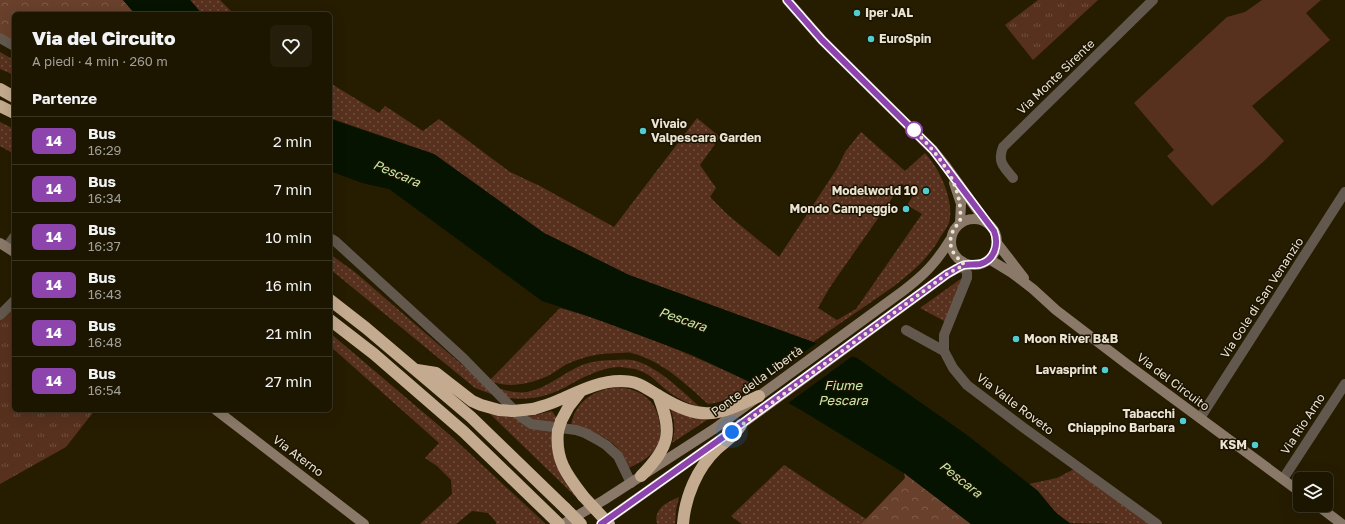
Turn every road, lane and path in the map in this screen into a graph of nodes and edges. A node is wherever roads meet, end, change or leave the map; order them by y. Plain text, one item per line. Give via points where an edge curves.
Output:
1 (787, 0) edge
2 (1153, 0) edge
3 (0, 38) edge
4 (12, 45) edge
5 (0, 89) edge
6 (12, 96) edge
7 (0, 106) edge
8 (12, 112) edge
9 (945, 165) junction
10 (1013, 178) dead end
11 (1345, 192) edge
12 (960, 222) junction
13 (986, 222) junction
14 (332, 239) edge
15 (950, 240) junction
16 (997, 243) junction
17 (989, 259) junction
18 (965, 264) junction
19 (1033, 289) junction
20 (332, 302) edge
21 (12, 303) edge
22 (0, 315) edge
23 (332, 322) edge
24 (906, 330) dead end
25 (944, 351) junction
26 (417, 370) junction
27 (1345, 384) edge
28 (580, 391) junction
29 (658, 395) junction
30 (759, 396) junction
31 (219, 412) edge
32 (1200, 418) junction
33 (741, 425) joint
34 (723, 440) junction
35 (642, 476) junction
36 (1283, 479) junction
37 (631, 483) junction
38 (1293, 487) edge
39 (1326, 512) edge
40 (555, 520) edge
41 (357, 521) edge
42 (364, 524) edge
43 (563, 524) edge
44 (581, 524) edge
45 (601, 524) edge
46 (610, 524) edge
47 (683, 524) edge
48 (1157, 524) edge
49 (1342, 524) edge

1 - 9 main road via 822,40 921,137
2 - 10 street, Via Monte Sirente via 1003,147 999,156
3 - 4 street
5 - 6 highway
7 - 8 highway
9 - 12 main road via 959,196
9 - 13 main road
11 - 32 street, Via Gole di San Venanzio
12 - 13 main road via 973,218
12 - 15 main road
13 - 16 main road via 994,231
14 - 37 street via 463,358 521,417 531,424 576,430 598,440 618,456
15 - 18 main road via 956,256
15 - 30 main road, Ponte della Libertà via 932,267 903,291
16 - 17 main road
16 - 19 main road, Via del Circuito
17 - 18 main road via 979,264
17 - 19 main road, Via del Circuito
18 - 25 street via 967,278 944,335
18 - 33 main road via 947,274
19 - 32 main road, Via del Circuito via 1056,310
20 - 26 highway
21 - 22 street
23 - 40 highway via 374,354 464,432
24 - 25 street
25 - 48 street, Via Valle Roveto via 953,368 967,385
26 - 28 highway, bridge via 436,373 472,401 499,410 533,409
26 - 44 highway, bridge via 471,417
27 - 36 street, Via Rio Arno
28 - 29 highway via 619,381 645,386
28 - 46 highway, bridge via 569,406 560,426 558,451 569,478 582,496
29 - 30 highway via 691,411 714,414
29 - 35 highway via 668,426 667,436 663,449
30 - 35 main road, Ponte della Libertà
31 - 41 main road, Via Aterno
32 - 36 main road, Via del Circuito
33 - 34 highway via 734,435
34 - 45 main road
34 - 47 highway via 695,479 685,507
35 - 37 main road, Ponte della Libertà
36 - 38 main road, Via del Circuito
37 - 43 main road, Ponte della Libertà
39 - 49 main road
41 - 42 main road, Via Aterno

